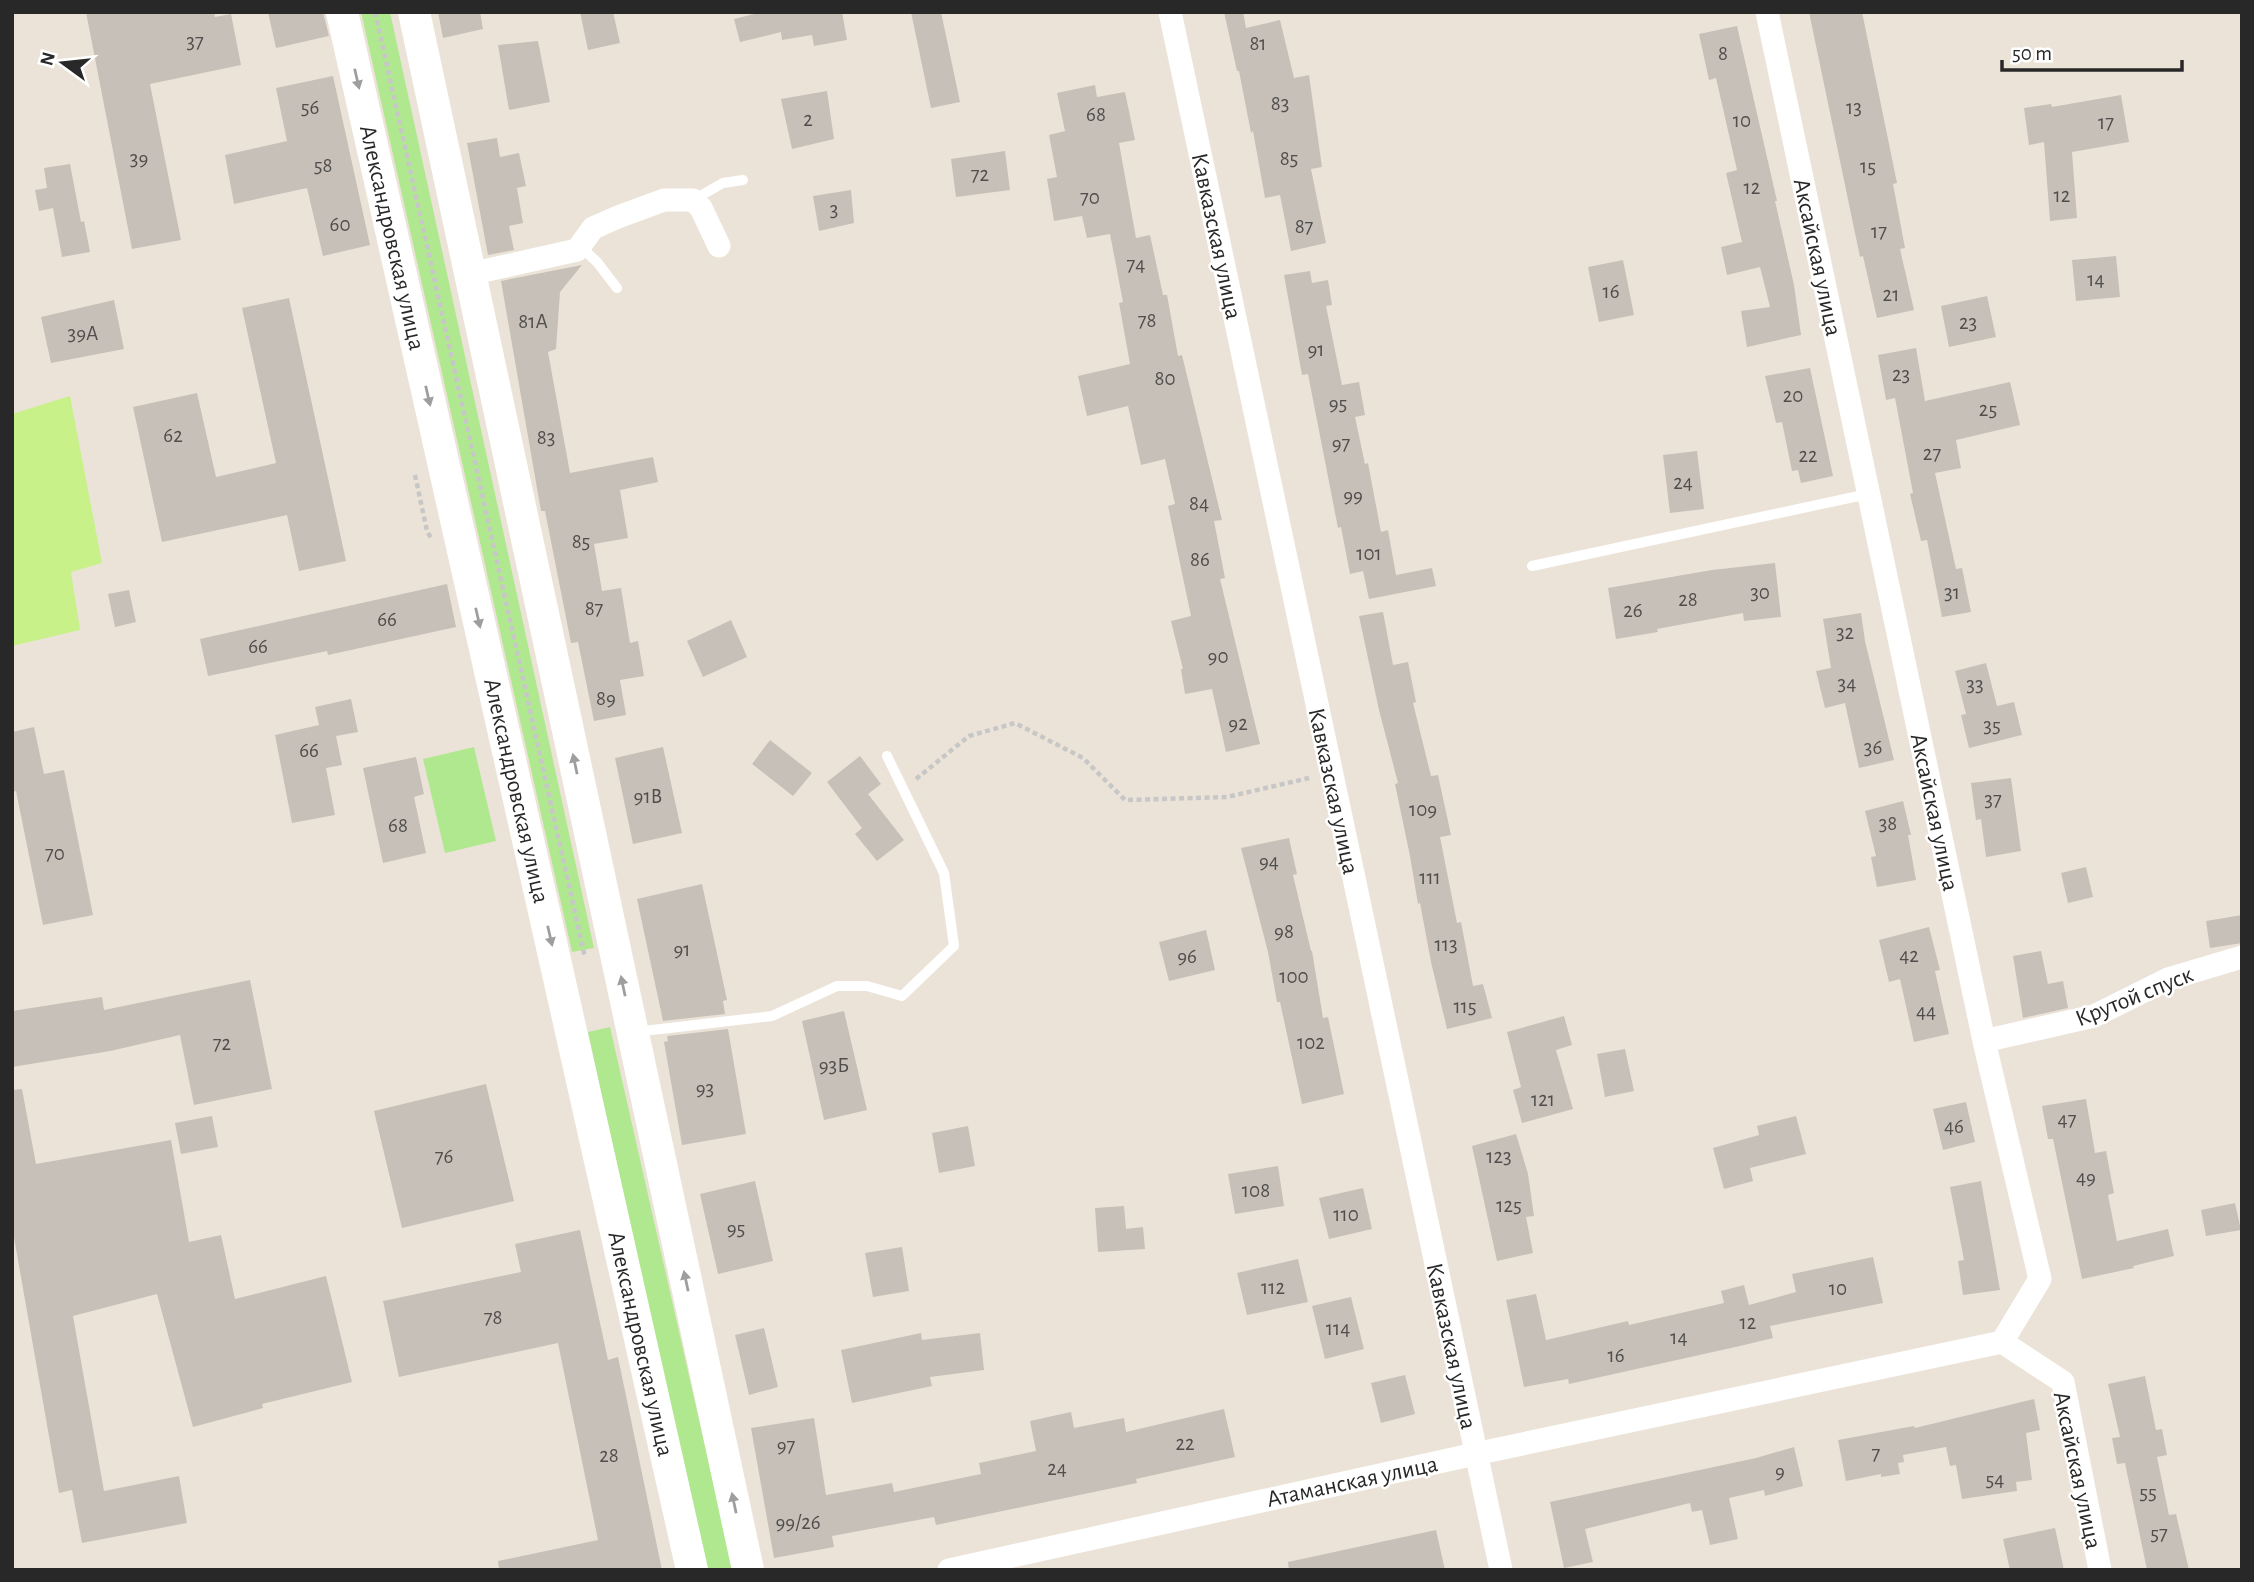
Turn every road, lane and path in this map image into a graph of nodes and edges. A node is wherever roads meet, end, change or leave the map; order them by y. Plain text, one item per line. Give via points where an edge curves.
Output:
1 (342, 12) edge
2 (375, 12) edge
3 (414, 12) edge
4 (1170, 12) edge
5 (1766, 12) edge
6 (743, 180) dead end
7 (693, 200) junction
8 (580, 246) junction
9 (719, 246) dead end
10 (470, 274) junction
11 (617, 288) dead end
12 (1868, 494) junction
13 (1532, 566) dead end
14 (887, 757) dead end
15 (1331, 773) junction
16 (903, 789) junction
17 (2242, 957) edge
18 (588, 970) dead end
19 (633, 1032) junction
20 (1984, 1041) junction
21 (2002, 1342) junction
22 (1475, 1454) junction
23 (692, 1570) edge
24 (748, 1570) edge
25 (949, 1570) edge
26 (1501, 1570) edge
27 (2099, 1570) edge

1 -> 23 street, Александровская улица
2 - 18 path
3 - 10 street
4 - 15 street, Кавказская улица
5 - 12 street, Аксайская улица
6 - 7 lane via 723,183
7 - 8 street via 664,200 618,217 593,228
7 - 9 street
8 - 10 street
8 - 11 lane
19 -> 10 street
12 - 13 lane
12 - 20 street, Аксайская улица
14 - 16 lane
15 - 16 path via 1227,797 1125,800 1083,758 1015,723 969,736
15 - 22 street, Кавказская улица
16 - 19 lane via 944,873 954,946 902,996 867,986 837,986 772,1016
17 - 20 street, Крутой спуск via 2168,979 2094,1016
24 -> 19 street
20 - 21 street, Аксайская улица via 2040,1279
21 - 22 street, Атаманская улица
21 - 27 street, Аксайская улица via 2063,1382
22 - 25 street, Атаманская улица
22 - 26 street, Кавказская улица

